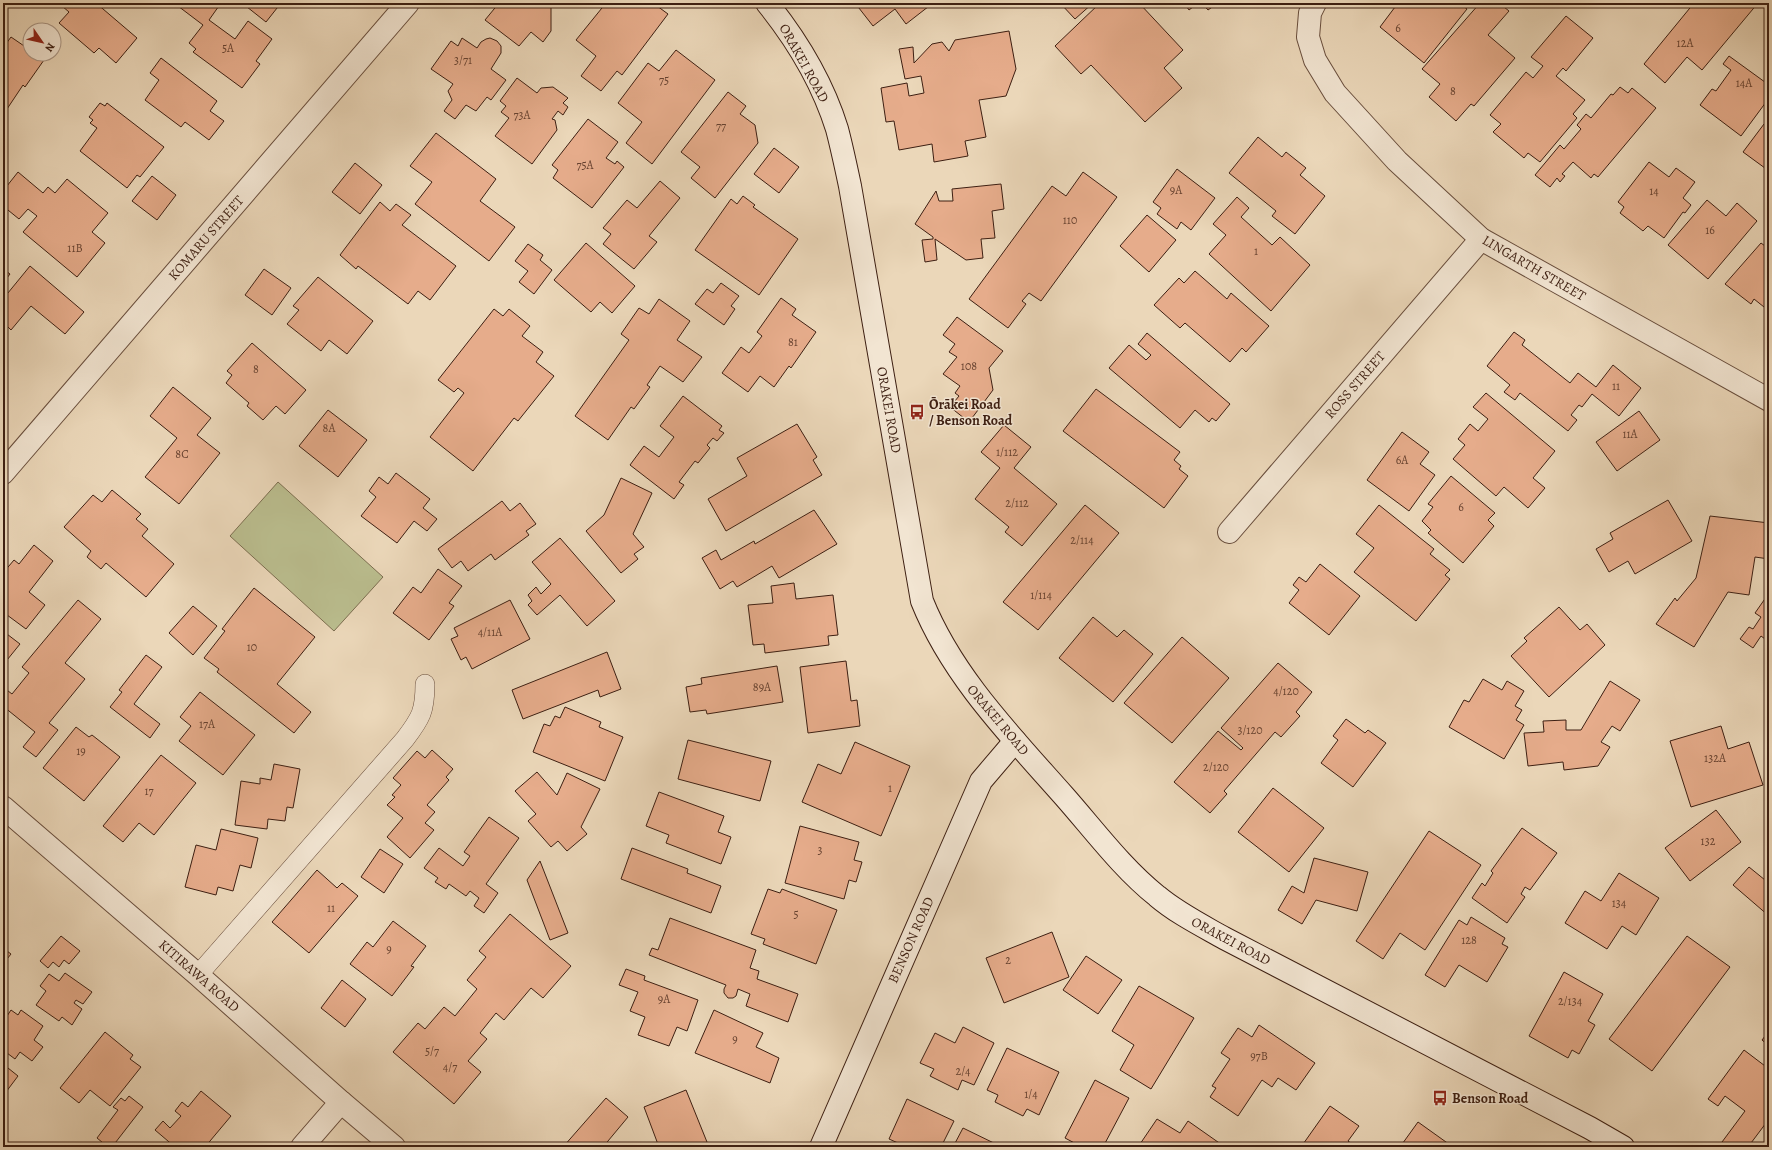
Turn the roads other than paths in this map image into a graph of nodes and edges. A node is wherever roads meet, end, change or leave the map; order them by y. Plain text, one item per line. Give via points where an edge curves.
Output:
1 (408, 3) edge
2 (767, 3) edge
3 (1315, 3) edge
4 (1482, 239) junction
5 (1769, 400) edge
6 (3, 473) edge
7 (1229, 532) dead end
8 (425, 684) dead end
9 (1015, 741) junction
10 (3, 807) edge
11 (198, 975) junction
12 (341, 1102) junction
13 (302, 1147) edge
14 (394, 1147) edge
15 (821, 1147) edge
16 (1623, 1147) edge

1 - 6 street, KOMARU STREET
2 - 9 street, ORAKEI ROAD via 800,50 821,89 836,128 850,186 922,601 930,622 964,678
3 - 4 street, LINGARTH STREET via 1310,13 1308,37 1315,60 1335,93 1397,161
4 - 5 street, LINGARTH STREET
4 - 7 street, ROSS STREET
8 - 11 lane via 425,705 419,721 405,739
9 - 15 street, BENSON ROAD via 981,781
9 - 16 street, ORAKEI ROAD via 1116,856 1157,896 1189,919
10 - 11 street, KITIRAWA ROAD
11 - 12 street, KITIRAWA ROAD
12 - 13 street
12 - 14 street, KITIRAWA ROAD

